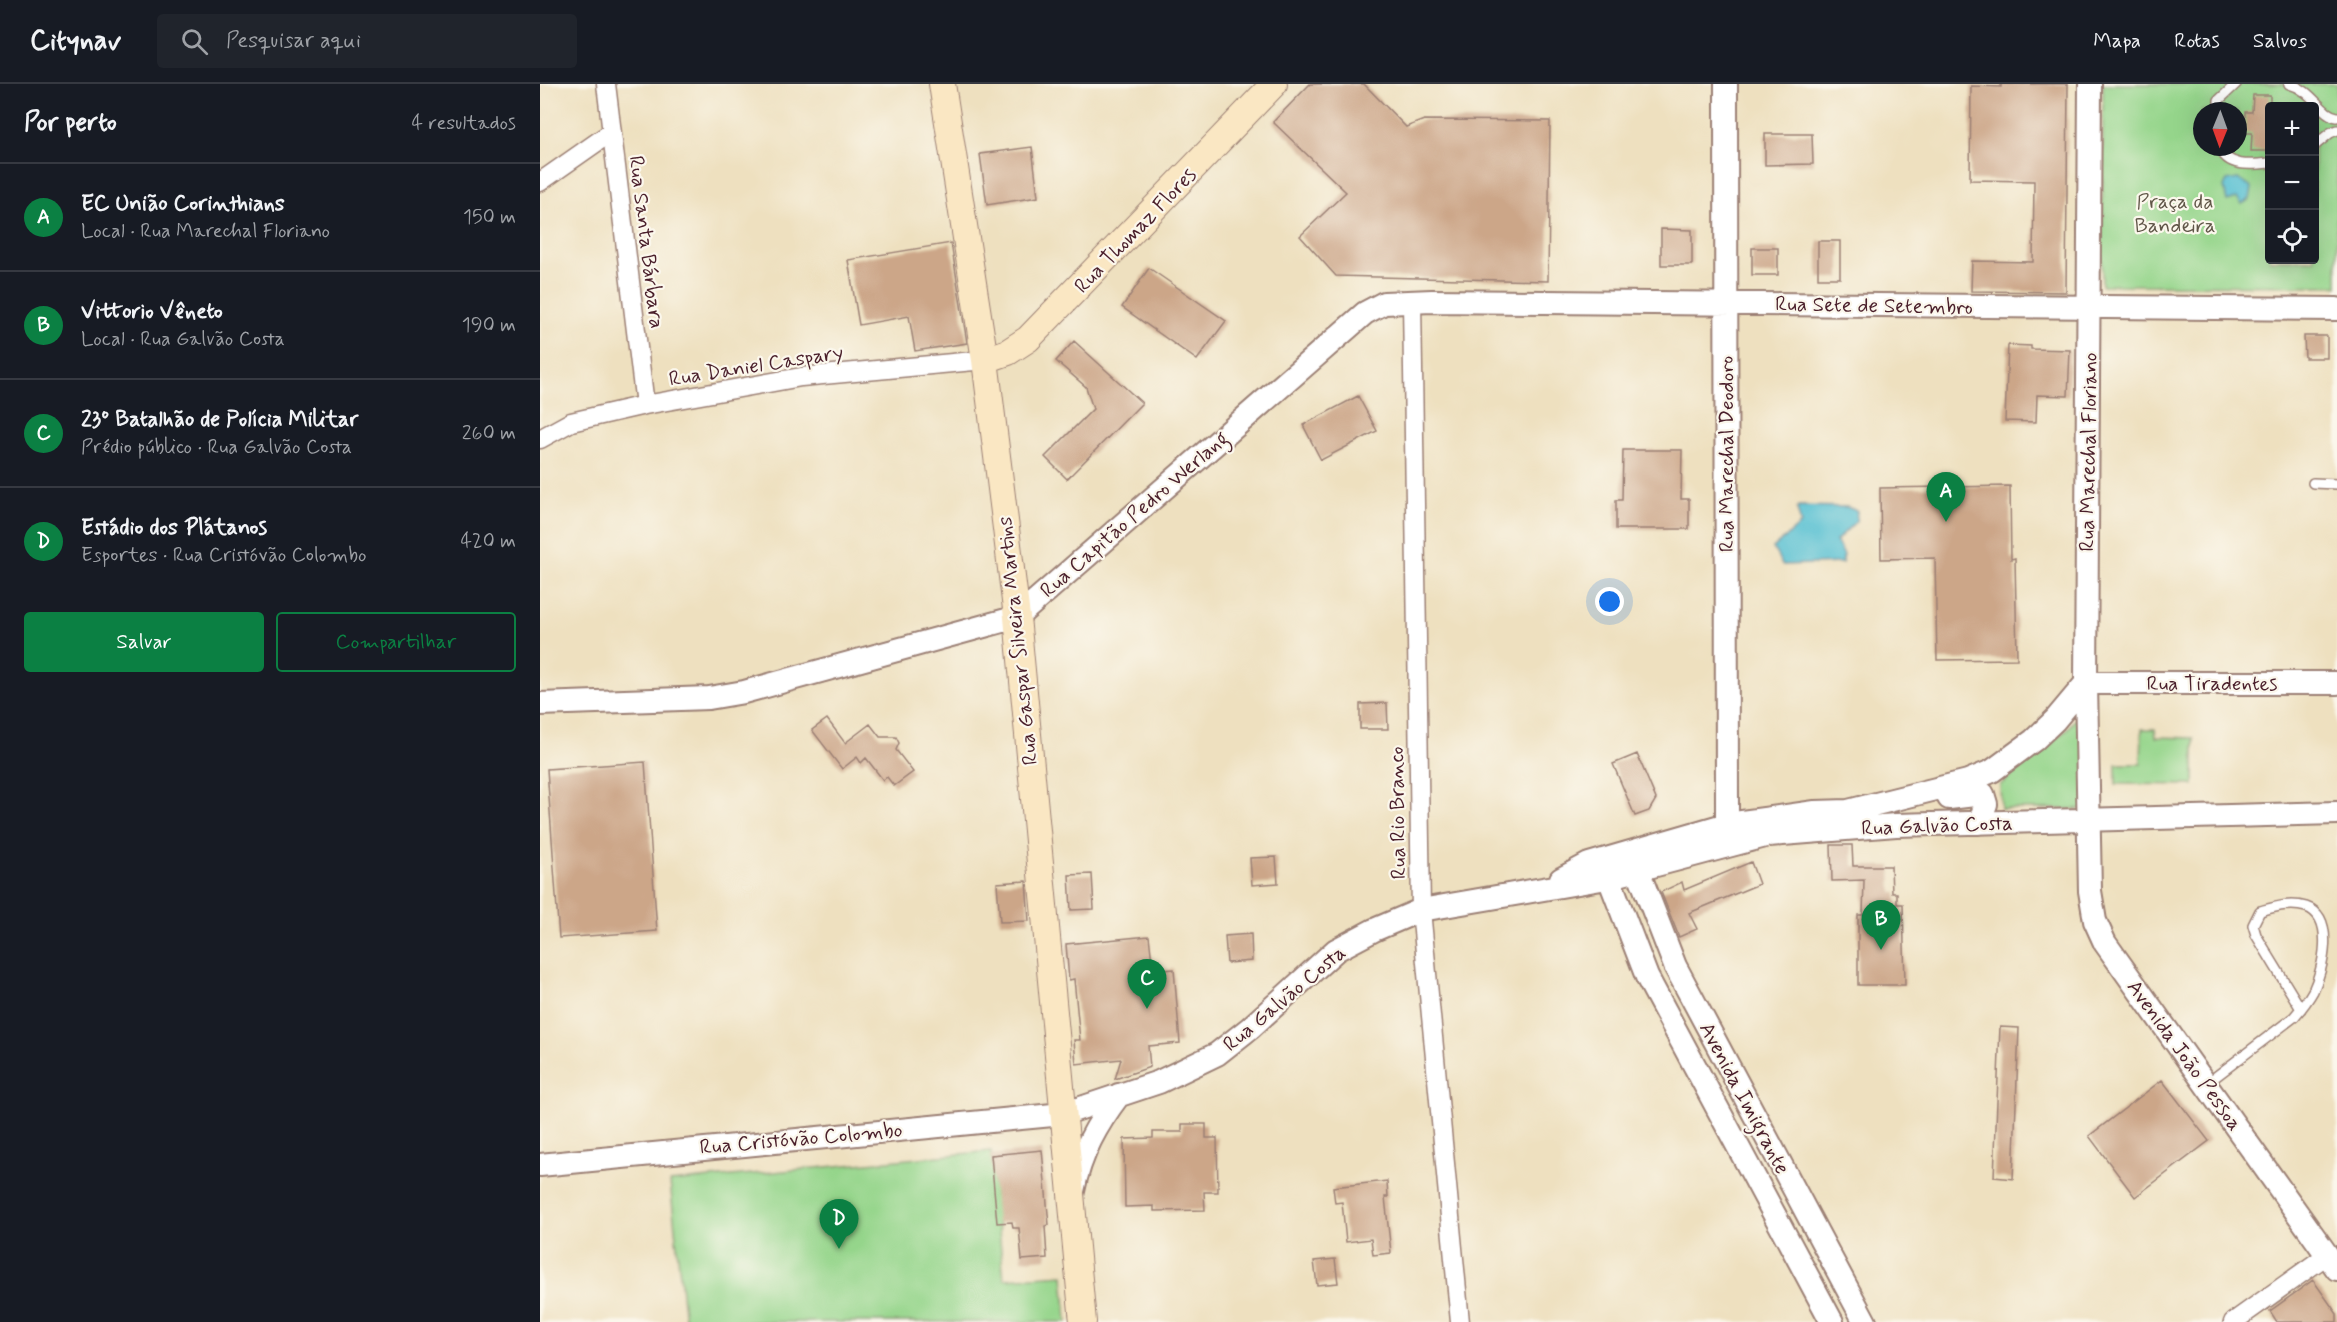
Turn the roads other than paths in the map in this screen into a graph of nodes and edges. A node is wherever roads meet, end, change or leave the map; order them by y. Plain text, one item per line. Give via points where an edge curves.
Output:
1 (606, 84) edge
2 (942, 84) edge
3 (1274, 84) edge
4 (1726, 84) edge
5 (2090, 84) edge
6 (2236, 84) edge
7 (2289, 84) edge
8 (2219, 102) edge
9 (2337, 117) edge
10 (2337, 130) edge
11 (610, 133) junction
12 (2319, 141) edge
13 (2224, 156) edge
14 (2265, 163) edge
15 (540, 182) edge
16 (1412, 301) junction
17 (1726, 304) junction
18 (2090, 307) junction
19 (2337, 309) edge
20 (985, 360) junction
21 (645, 405) junction
22 (540, 439) edge
23 (2313, 483) dead end
24 (2337, 484) edge
25 (1017, 617) junction
26 (2086, 683) junction
27 (2337, 683) edge
28 (540, 704) edge
29 (1992, 771) junction
30 (1848, 811) junction
31 (2337, 813) edge
32 (2091, 821) junction
33 (1985, 822) junction
34 (1727, 824) junction
35 (1607, 868) junction
36 (1636, 868) junction
37 (1421, 910) junction
38 (2301, 1009) junction
39 (2205, 1084) junction
40 (1119, 1095) junction
41 (1063, 1114) junction
42 (540, 1165) edge
43 (1071, 1201) junction
44 (2332, 1262) edge
45 (1083, 1322) edge
46 (1460, 1322) edge
47 (1832, 1322) edge
48 (1865, 1322) edge
49 (2233, 1322) edge

1 - 11 street, Rua Santa Bárbara
2 - 20 main road, Rua Gaspar Silveira Martins
3 - 20 main road, Rua Thomaz Flores via 1028,339
4 - 17 street, Rua Marechal Deodoro
5 - 18 street, Rua Marechal Floriano
6 - 8 lane
7 - 9 lane via 2306,91 2328,115
10 - 12 lane
11 - 15 street
11 - 21 street, Rua Santa Bárbara
13 - 14 lane via 2230,162
16 - 17 street, Rua Sete de Setembro
16 - 25 street, Rua Capitão Pedro Werlang via 1384,303 1365,313
16 - 37 street, Rua Rio Branco
17 - 18 street, Rua Sete de Setembro
17 - 34 street, Rua Marechal Deodoro
18 - 19 street, Rua Sete de Setembro
18 - 26 street, Rua Marechal Floriano
20 - 21 street, Rua Daniel Caspary via 801,377
20 - 25 main road, Rua Gaspar Silveira Martins
21 - 22 street, Rua Daniel Caspary via 571,422
23 - 24 lane
25 - 28 street, Rua Capitão Pedro Werlang via 744,692 709,698
25 - 41 main road, Rua Gaspar Silveira Martins
26 - 27 street, Rua Tiradentes
26 - 29 street, Rua Galvão Costa via 2055,720
26 - 32 street, Rua Marechal Floriano
29 - 30 street, Rua Galvão Costa via 1938,790
29 - 33 street via 1996,801
30 - 33 street via 1878,811 1978,793 1985,797
30 - 34 street, Rua Galvão Costa
31 - 32 street, Rua Galvão Costa
32 - 33 street, Rua Galvão Costa
32 - 39 street, Avenida João Pessoa via 2090,891 2099,931
33 - 36 street, Rua Galvão Costa via 1769,835
34 - 35 street, Rua Galvão Costa
35 - 36 street, Rua Galvão Costa
35 - 37 street, Rua Galvão Costa via 1544,889
35 - 47 street, Avenida Imigrante via 1647,977
36 - 48 street, Avenida Imigrante via 1675,966
37 - 40 street, Rua Galvão Costa via 1336,950 1217,1054 1159,1082
37 - 46 street, Rua Rio Branco
38 - 38 lane via 2256,935 2253,925 2260,910 2298,905 2319,916 2324,930 2320,972
38 - 39 lane
39 - 44 street, Avenida João Pessoa
40 - 41 street, Rua Galvão Costa
40 - 43 street, Rua Gaspar Silveira Martins via 1086,1148
41 - 42 street, Rua Cristóvão Colombo
41 - 43 main road, Rua Gaspar Silveira Martins
43 - 45 main road, Rua Gaspar Silveira Martins
44 - 49 street

